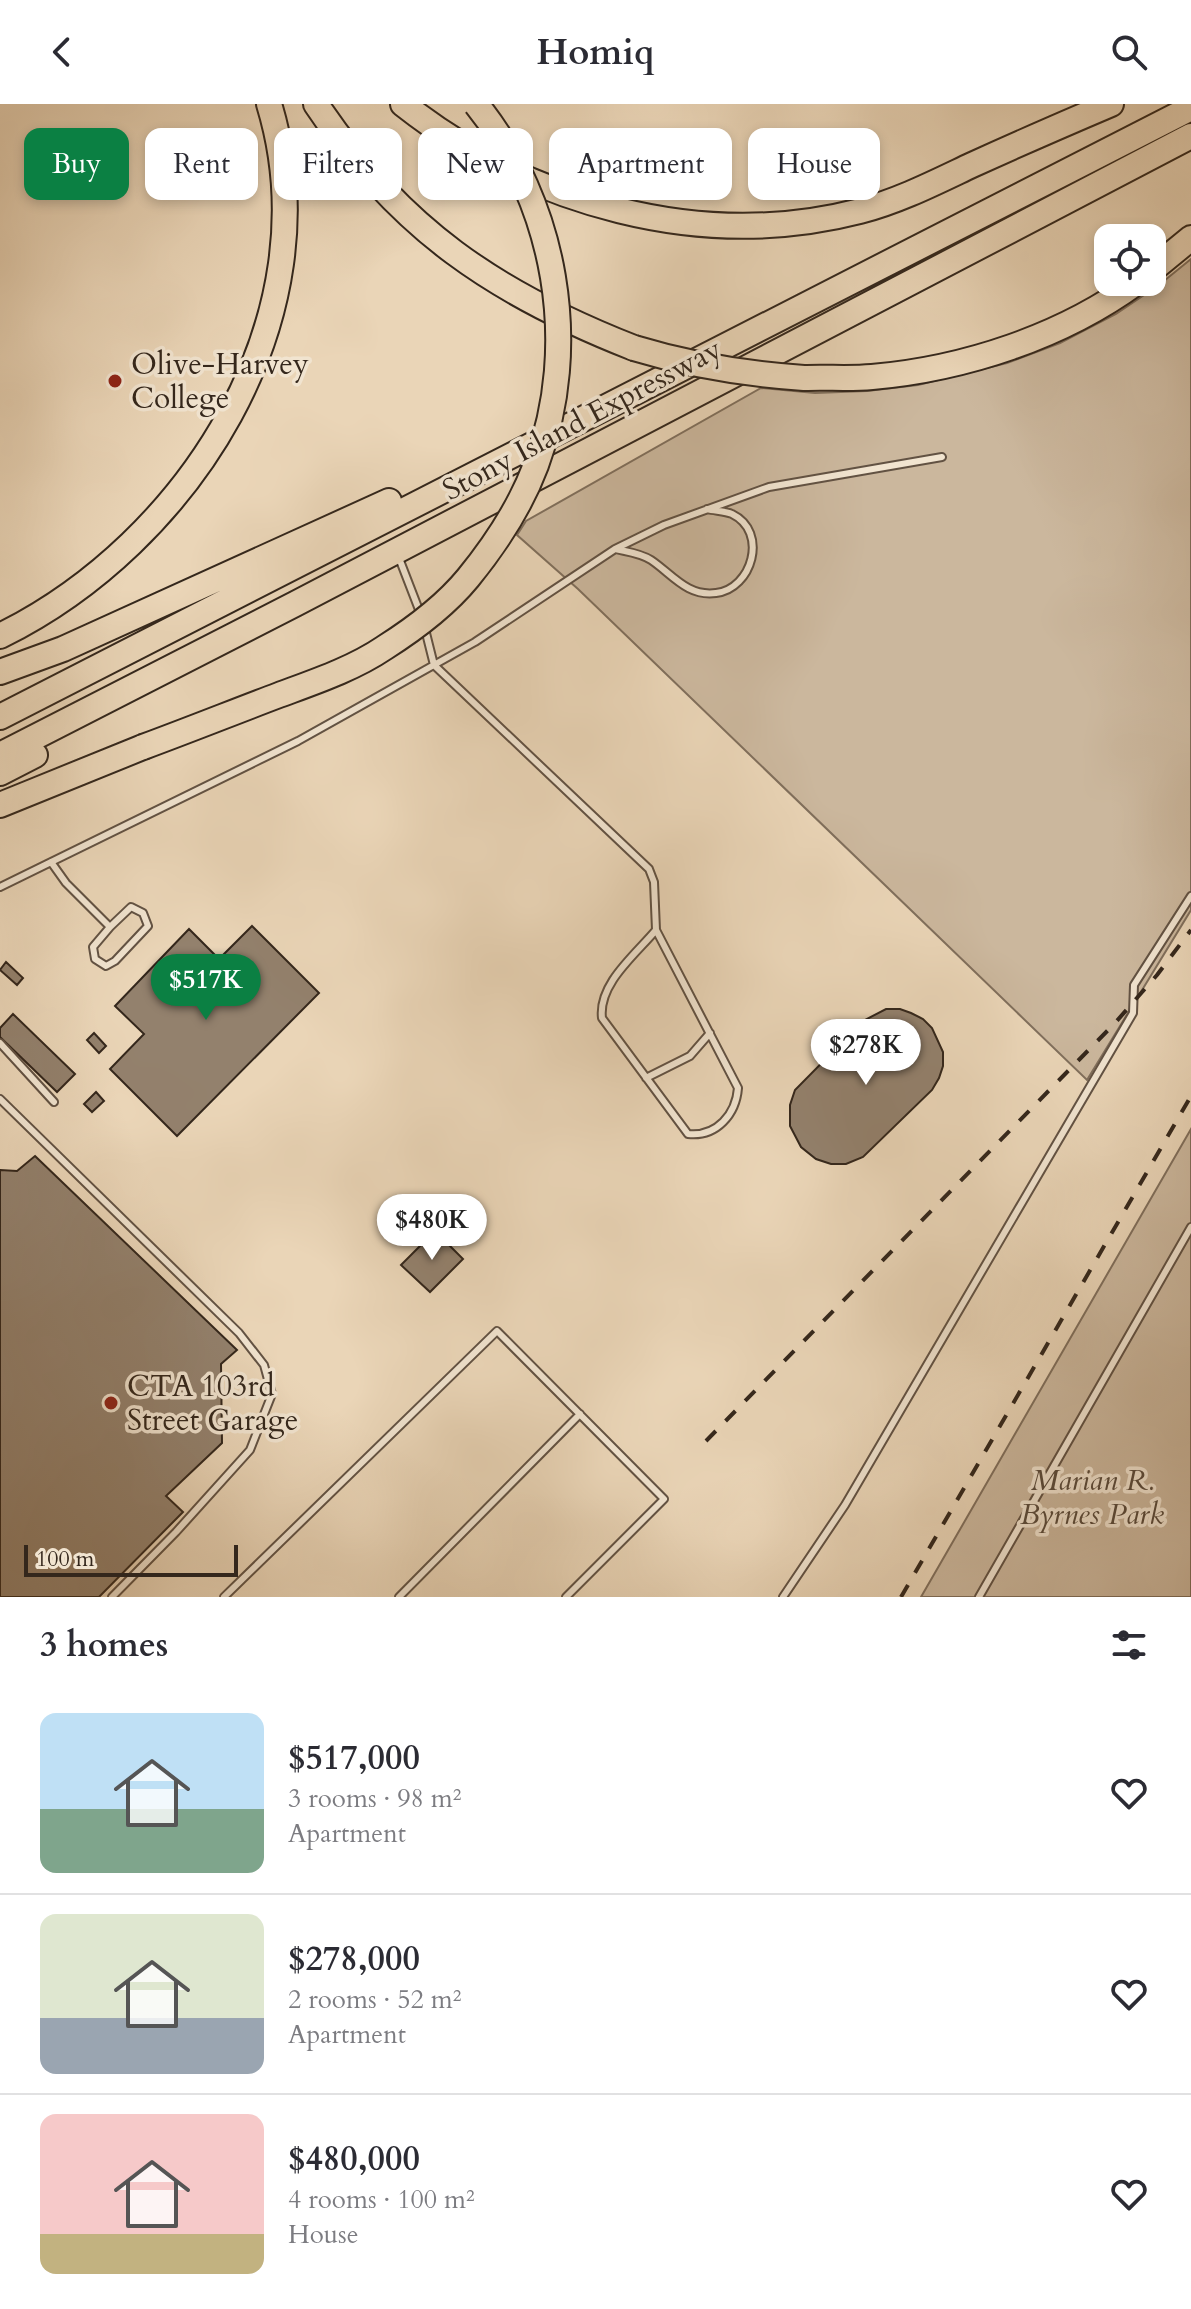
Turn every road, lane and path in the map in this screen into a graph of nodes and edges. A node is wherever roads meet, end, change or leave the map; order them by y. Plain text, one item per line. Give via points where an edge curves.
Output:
1 (269, 104) edge
2 (316, 104) edge
3 (403, 104) edge
4 (476, 104) edge
5 (1111, 104) edge
6 (1191, 108) edge
7 (1191, 136) edge
8 (1191, 238) edge
9 (914, 251) junction
10 (1166, 259) edge
11 (926, 275) junction
12 (1113, 296) edge
13 (942, 457) dead end
14 (453, 485) junction
15 (706, 509) junction
16 (615, 549) junction
17 (396, 551) junction
18 (0, 636) edge
19 (221, 642) junction
20 (434, 665) junction
21 (0, 672) edge
22 (0, 717) edge
23 (0, 755) edge
24 (0, 773) edge
25 (0, 805) edge
26 (51, 862) junction
27 (0, 887) edge
28 (1191, 896) edge
29 (110, 927) junction
30 (656, 930) junction
31 (710, 1033) junction
32 (0, 1043) edge
33 (646, 1078) junction
34 (0, 1099) edge
35 (54, 1102) dead end
36 (1191, 1227) edge
37 (580, 1414) junction
38 (112, 1597) edge
39 (224, 1597) edge
40 (399, 1597) edge
41 (566, 1597) edge
42 (783, 1597) edge
43 (979, 1597) edge

1 - 18 highway via 283,167 283,257 266,334 236,404 189,476 138,537 76,591
2 - 12 highway, bridge via 388,194 482,274 540,308 634,348 705,367 804,378 872,377 980,357 1022,343
3 - 5 highway via 490,161 572,196 659,220 740,226 861,211
4 - 25 highway, bridge via 509,153 544,232 558,326 556,370 536,464 495,542 466,581 383,649 303,686
6 - 9 highway, Stony Island Expressway
7 - 11 highway, Stony Island Expressway
8 - 10 highway
9 - 11 lane
9 - 14 highway, Stony Island Expressway
11 - 17 highway, Stony Island Expressway
13 - 15 lane via 769,487
14 - 21 highway via 396,498 63,649
14 - 22 highway, Stony Island Expressway
15 - 16 lane
15 - 16 lane via 732,514 751,537 753,557 734,588 700,593 682,586 650,560
16 - 20 lane
17 - 19 highway, Stony Island Expressway
17 - 20 lane via 417,601
19 - 23 highway, Stony Island Expressway
19 - 24 highway via 168,684
20 - 26 lane via 298,741
20 - 30 lane via 649,869
26 - 27 lane
26 - 29 lane
28 - 42 lane via 1134,985 1133,1013 845,1505
29 - 29 lane via 131,907 143,913 148,926 106,966 95,959 93,947
30 - 31 lane
30 - 33 lane via 609,986 601,1004 602,1018
31 - 33 lane via 690,1056
31 - 33 lane via 738,1088 729,1118 705,1132 688,1134
32 - 35 lane
34 - 38 lane via 239,1333 264,1365 272,1394 250,1450
36 - 43 lane
37 - 39 lane via 497,1331
37 - 40 lane
37 - 41 lane via 664,1499

